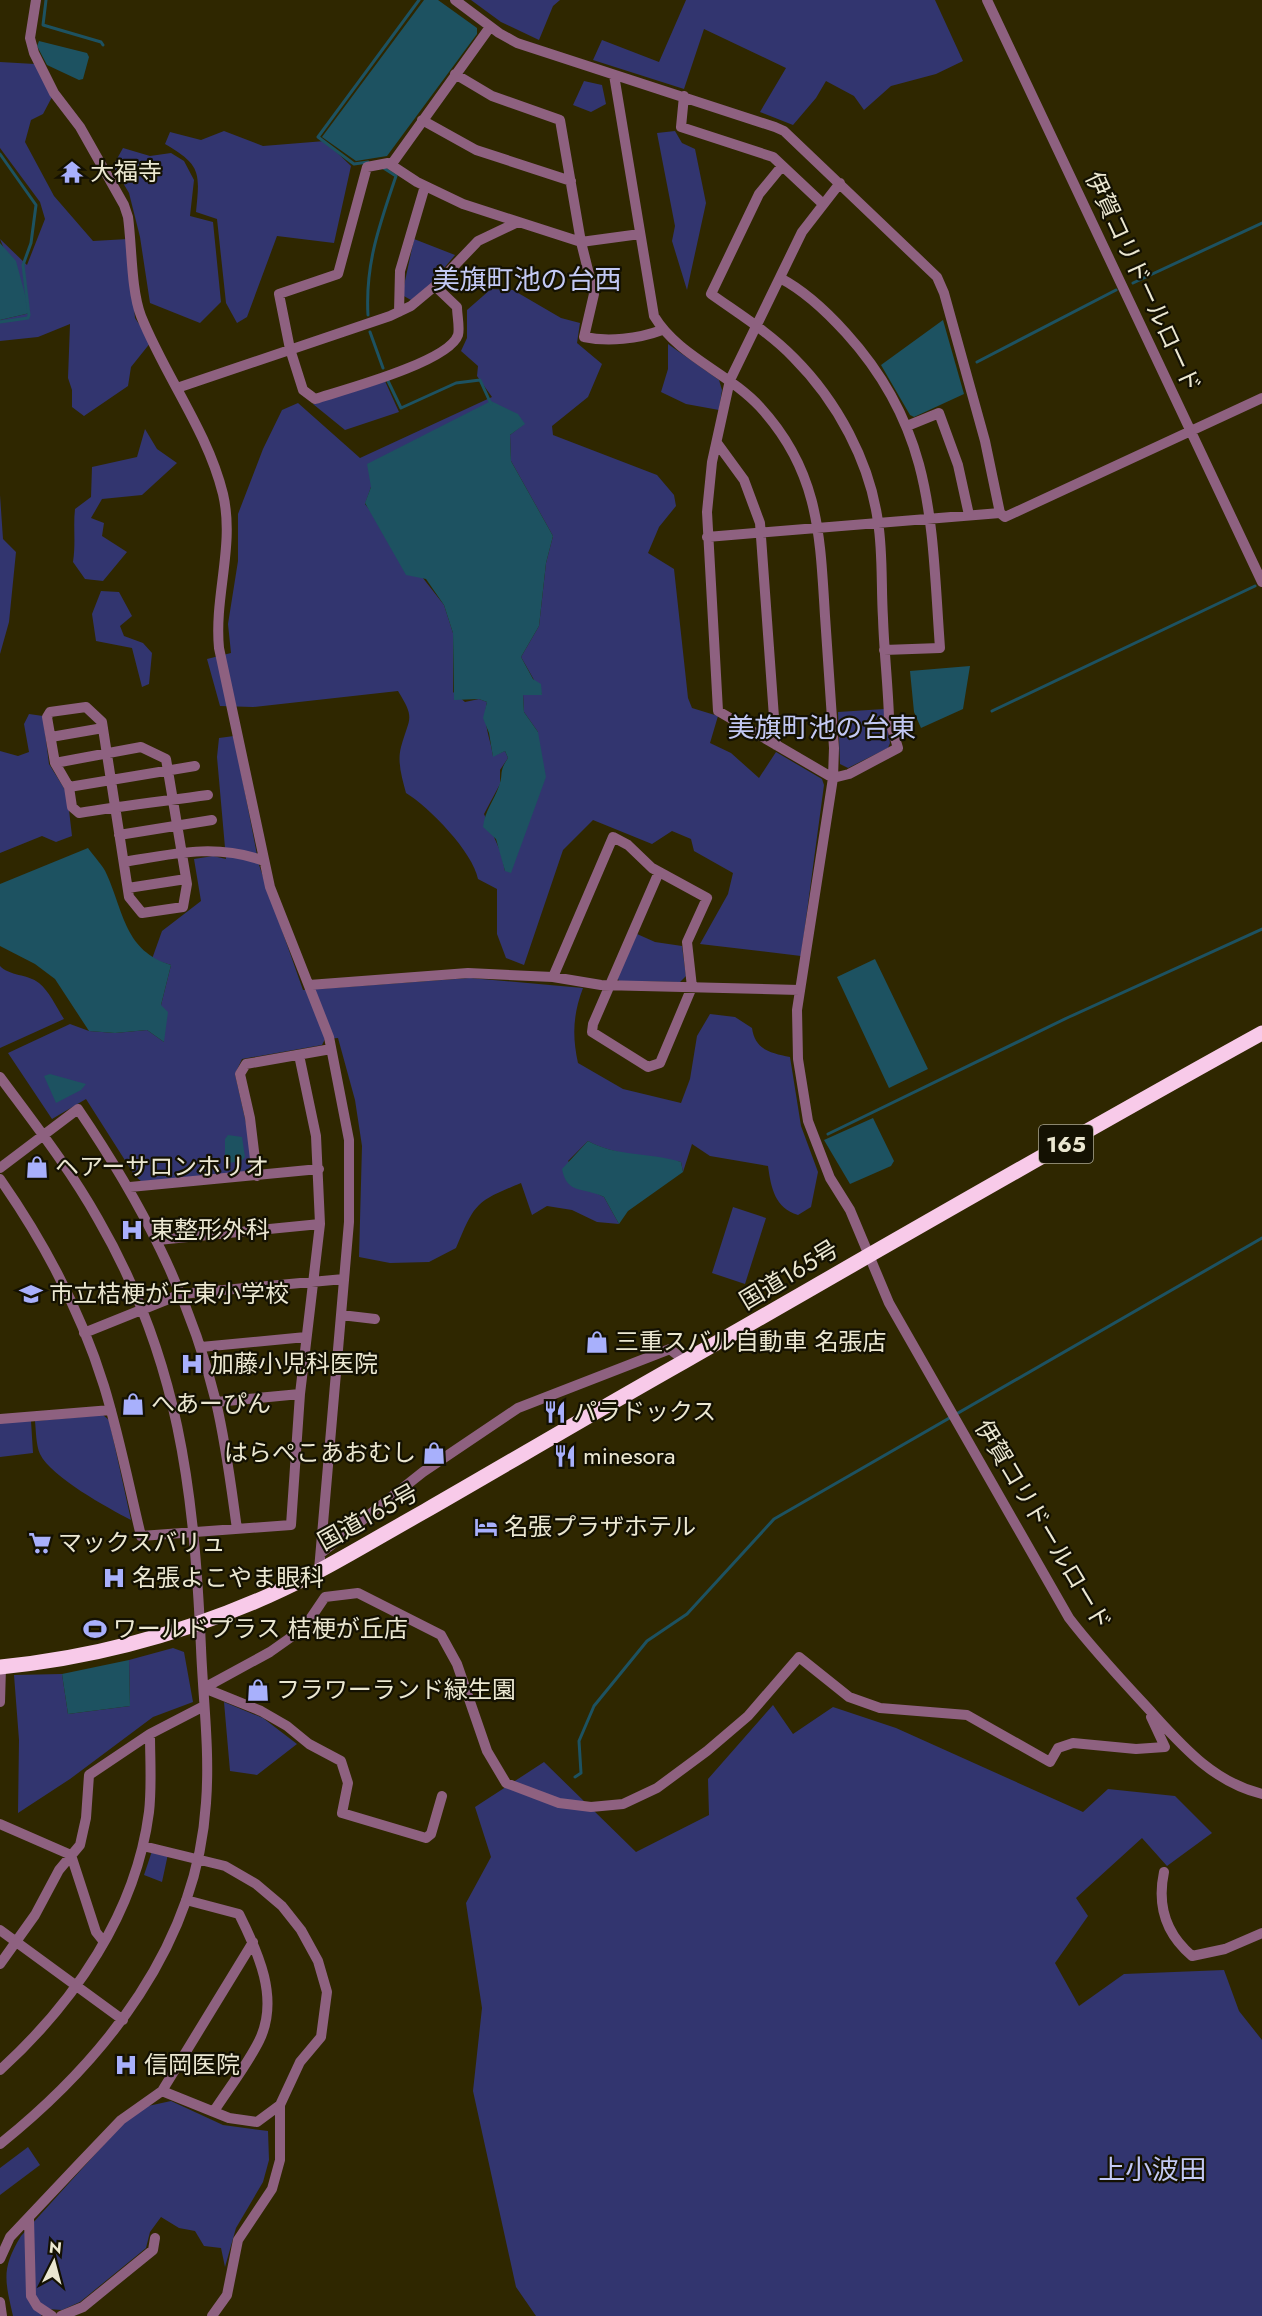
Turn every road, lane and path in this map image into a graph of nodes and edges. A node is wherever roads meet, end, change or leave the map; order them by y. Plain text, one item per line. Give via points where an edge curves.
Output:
1 (36, 0) edge
2 (455, 0) edge
3 (987, 0) edge
4 (490, 27) junction
5 (455, 74) junction
6 (614, 75) junction
7 (684, 96) junction
8 (422, 120) junction
9 (389, 164) junction
10 (782, 166) junction
11 (571, 181) junction
12 (840, 183) junction
13 (425, 186) junction
14 (823, 204) junction
15 (518, 222) junction
16 (640, 234) junction
17 (581, 242) junction
18 (780, 278) junction
19 (435, 286) junction
20 (399, 312) junction
21 (755, 325) junction
22 (662, 330) junction
23 (290, 349) junction
24 (730, 380) junction
25 (177, 388) junction
26 (1262, 398) edge
27 (907, 426) junction
28 (1191, 431) junction
29 (717, 443) junction
30 (1000, 513) junction
31 (969, 515) junction
32 (931, 518) junction
33 (878, 523) junction
34 (819, 528) junction
35 (762, 534) junction
36 (707, 537) junction
37 (1262, 582) edge
38 (884, 650) junction
39 (103, 728) junction
40 (51, 737) junction
41 (776, 745) junction
42 (107, 753) junction
43 (55, 763) junction
44 (195, 766) dead end
45 (169, 771) junction
46 (833, 778) junction
47 (111, 780) junction
48 (69, 787) junction
49 (208, 795) dead end
50 (174, 800) junction
51 (114, 810) junction
52 (212, 820) dead end
53 (178, 825) junction
54 (119, 835) junction
55 (182, 853) junction
56 (264, 861) junction
57 (124, 862) junction
58 (659, 872) junction
59 (186, 879) junction
60 (128, 888) junction
61 (553, 977) junction
62 (309, 985) junction
63 (609, 986) junction
64 (692, 987) junction
65 (799, 990) junction
66 (1262, 1033) edge
67 (331, 1049) junction
68 (299, 1055) junction
69 (0, 1077) edge
70 (43, 1136) junction
71 (0, 1168) edge
72 (319, 1169) junction
73 (257, 1176) junction
74 (0, 1179) edge
75 (130, 1187) junction
76 (320, 1224) junction
77 (158, 1240) junction
78 (869, 1254) junction
79 (344, 1279) junction
80 (313, 1281) junction
81 (181, 1294) junction
82 (142, 1309) junction
83 (341, 1315) junction
84 (375, 1319) dead end
85 (84, 1333) junction
86 (306, 1337) junction
87 (201, 1347) junction
88 (685, 1361) junction
89 (300, 1394) junction
90 (216, 1402) junction
91 (111, 1410) junction
92 (0, 1419) edge
93 (237, 1529) junction
94 (195, 1532) junction
95 (321, 1553) junction
96 (319, 1570) junction
97 (200, 1622) junction
98 (1, 1667) edge
99 (204, 1688) junction
100 (0, 1702) edge
101 (204, 1706) junction
102 (1145, 1706) junction
103 (150, 1734) junction
104 (1262, 1794) edge
105 (442, 1796) dead end
106 (0, 1824) edge
107 (143, 1846) junction
108 (71, 1855) junction
109 (197, 1860) junction
110 (1164, 1872) dead end
111 (186, 1900) junction
112 (0, 1930) edge
113 (1262, 1933) edge
114 (104, 1942) junction
115 (253, 1942) junction
116 (17, 1943) junction
117 (0, 1964) edge
118 (76, 1987) junction
119 (123, 2020) junction
120 (0, 2070) edge
121 (162, 2091) junction
122 (280, 2104) junction
123 (214, 2111) junction
124 (0, 2144) edge
125 (29, 2219) junction
126 (155, 2238) dead end
127 (0, 2259) edge
128 (0, 2302) edge
129 (2, 2316) edge
130 (52, 2316) edge
131 (61, 2316) edge
132 (212, 2316) edge

1 - 25 street via 32,47 54,93 80,127 124,205 129,217 141,315
2 - 4 street
3 - 28 street, 伊賀コリドールロード
4 - 5 street
4 - 6 street via 517,43
5 - 8 street
5 - 11 street via 492,96 560,120
6 - 7 street
6 - 16 street
7 - 10 street via 681,127 773,157
7 - 12 street via 784,131
8 - 9 street
8 - 11 street via 476,150
9 - 13 street
9 - 23 street via 367,167 338,274 279,294
10 - 14 street
10 - 21 street via 759,194 711,294
11 - 17 street
12 - 14 street
12 - 30 street via 937,277 985,441
13 - 15 street via 463,204
13 - 20 street via 400,271
14 - 18 street via 802,232
15 - 17 street
15 - 19 street via 468,248
16 - 17 street
16 - 22 street via 652,311
17 - 22 street via 594,294 584,337 597,341
18 - 21 street
18 - 27 street via 820,308 861,349
19 - 20 street
19 - 23 street via 457,307 459,334 453,343 417,364 315,399 303,390
20 - 23 street
21 - 24 street
21 - 33 street via 793,357 822,390 846,427 860,459
22 - 24 street, 伊賀コリドールロード
23 - 25 street
24 - 29 street
24 - 34 street, 伊賀コリドールロード via 783,435 808,487
25 - 56 street via 210,452 228,520 218,608 219,648
26 - 28 street
27 - 31 street via 939,413 958,465
27 - 32 street via 924,474
28 - 30 street via 1005,517
28 - 37 street, 伊賀コリドールロード
29 - 35 street via 744,480 758,512
29 - 36 street via 709,485
30 - 31 street
31 - 32 street
32 - 33 street
32 - 38 street via 940,648
33 - 34 street
33 - 38 street
34 - 35 street
34 - 46 street, 伊賀コリドールロード
35 - 36 street
35 - 41 street
36 - 41 street via 718,711
38 - 46 street via 889,718 898,748 849,774
39 - 40 street
39 - 40 street via 86,706 50,712 47,717
39 - 42 street
40 - 43 street
41 - 46 street
42 - 43 street
42 - 45 street via 141,747 166,759
42 - 47 street
43 - 48 street
44 - 45 street
45 - 47 street
45 - 50 street
46 - 65 street, 伊賀コリドールロード
47 - 48 street
47 - 51 street
48 - 51 street via 72,807 79,813
49 - 50 street
50 - 51 street
50 - 53 street
51 - 54 street
52 - 53 street
53 - 54 street
53 - 55 street
54 - 57 street
55 - 56 street via 237,851
55 - 57 street
55 - 59 street
56 - 62 street via 270,887
57 - 60 street
58 - 61 street via 613,837
58 - 63 street
58 - 64 street via 707,898 687,942
59 - 60 street
59 - 60 street via 183,907 142,913 129,897
61 - 62 street via 468,973
61 - 63 street
62 - 67 street
63 - 64 street
63 - 64 street via 592,1032 648,1067 660,1062
64 - 65 street
65 - 78 street, 伊賀コリドールロード via 798,1059 808,1121 830,1178 850,1210
66 - 78 highway, 国道165号 / 165
67 - 68 street
67 - 79 street via 351,1168
68 - 72 street via 312,1111
68 - 73 street via 246,1064 240,1074
69 - 70 street
70 - 71 street
70 - 75 street via 78,1109
70 - 82 street via 98,1218
72 - 73 street
72 - 76 street
73 - 75 street
74 - 85 street via 46,1251
75 - 77 street
76 - 77 street
76 - 80 street
77 - 81 street
78 - 88 highway, 国道165号 / 165
78 - 102 street, 伊賀コリドールロード via 889,1303 1069,1617
79 - 80 street
79 - 83 street
80 - 81 street
80 - 86 street
81 - 82 street
81 - 87 street
82 - 85 street
82 - 94 street via 180,1431
83 - 84 street
83 - 95 street via 342,1379
85 - 91 street
86 - 87 street
86 - 89 street
87 - 90 street
88 - 95 street via 670,1349 518,1408 414,1478
88 - 96 highway, 国道165号 / 165
89 - 90 street
89 - 93 street via 291,1525
90 - 93 street
91 - 92 street
91 - 94 street via 141,1536
93 - 94 street
94 - 97 street
95 - 96 street
96 - 97 highway, 国道165号 / 165 via 268,1596
97 - 98 highway, 国道165号 / 165 via 131,1645 65,1660
97 - 99 street
98 - 100 street
99 - 101 street
99 - 102 street via 270,1652 304,1628 325,1597 358,1593 441,1635 457,1664 487,1751 506,1783 559,1803 591,1806 623,1804 676,1776 748,1716 799,1657 849,1698 880,1708 967,1714 1050,1762 1058,1748 1073,1743 1136,1749 1165,1747
99 - 105 street via 261,1711 341,1761 348,1783 342,1813 426,1838 431,1834
101 - 103 street
101 - 109 street via 207,1787
102 - 104 street, 伊賀コリドールロード via 1214,1774
103 - 107 street via 151,1790
103 - 108 street via 89,1775 80,1845
106 - 108 street
107 - 109 street
107 - 114 street via 127,1894
108 - 114 street via 96,1932
108 - 116 street
109 - 111 street
109 - 122 street via 225,1866 256,1884 282,1906 318,1960 327,1992 321,2037 300,2062
110 - 113 street via 1162,1909 1176,1942 1192,1956 1226,1949
111 - 115 street via 239,1914
111 - 119 street via 164,1953
112 - 116 street
114 - 118 street
115 - 121 street
115 - 123 street via 268,1995 267,2014 260,2040
116 - 117 street
116 - 118 street
118 - 119 street
118 - 120 street via 40,2031
119 - 124 street via 66,2087
121 - 123 street
121 - 125 street via 121,2120
122 - 123 street via 257,2122
122 - 132 street via 280,2160 272,2189 238,2240 227,2295
125 - 127 street via 10,2237
125 - 130 street via 31,2296 37,2306
126 - 131 street via 153,2250 83,2307
128 - 129 street

